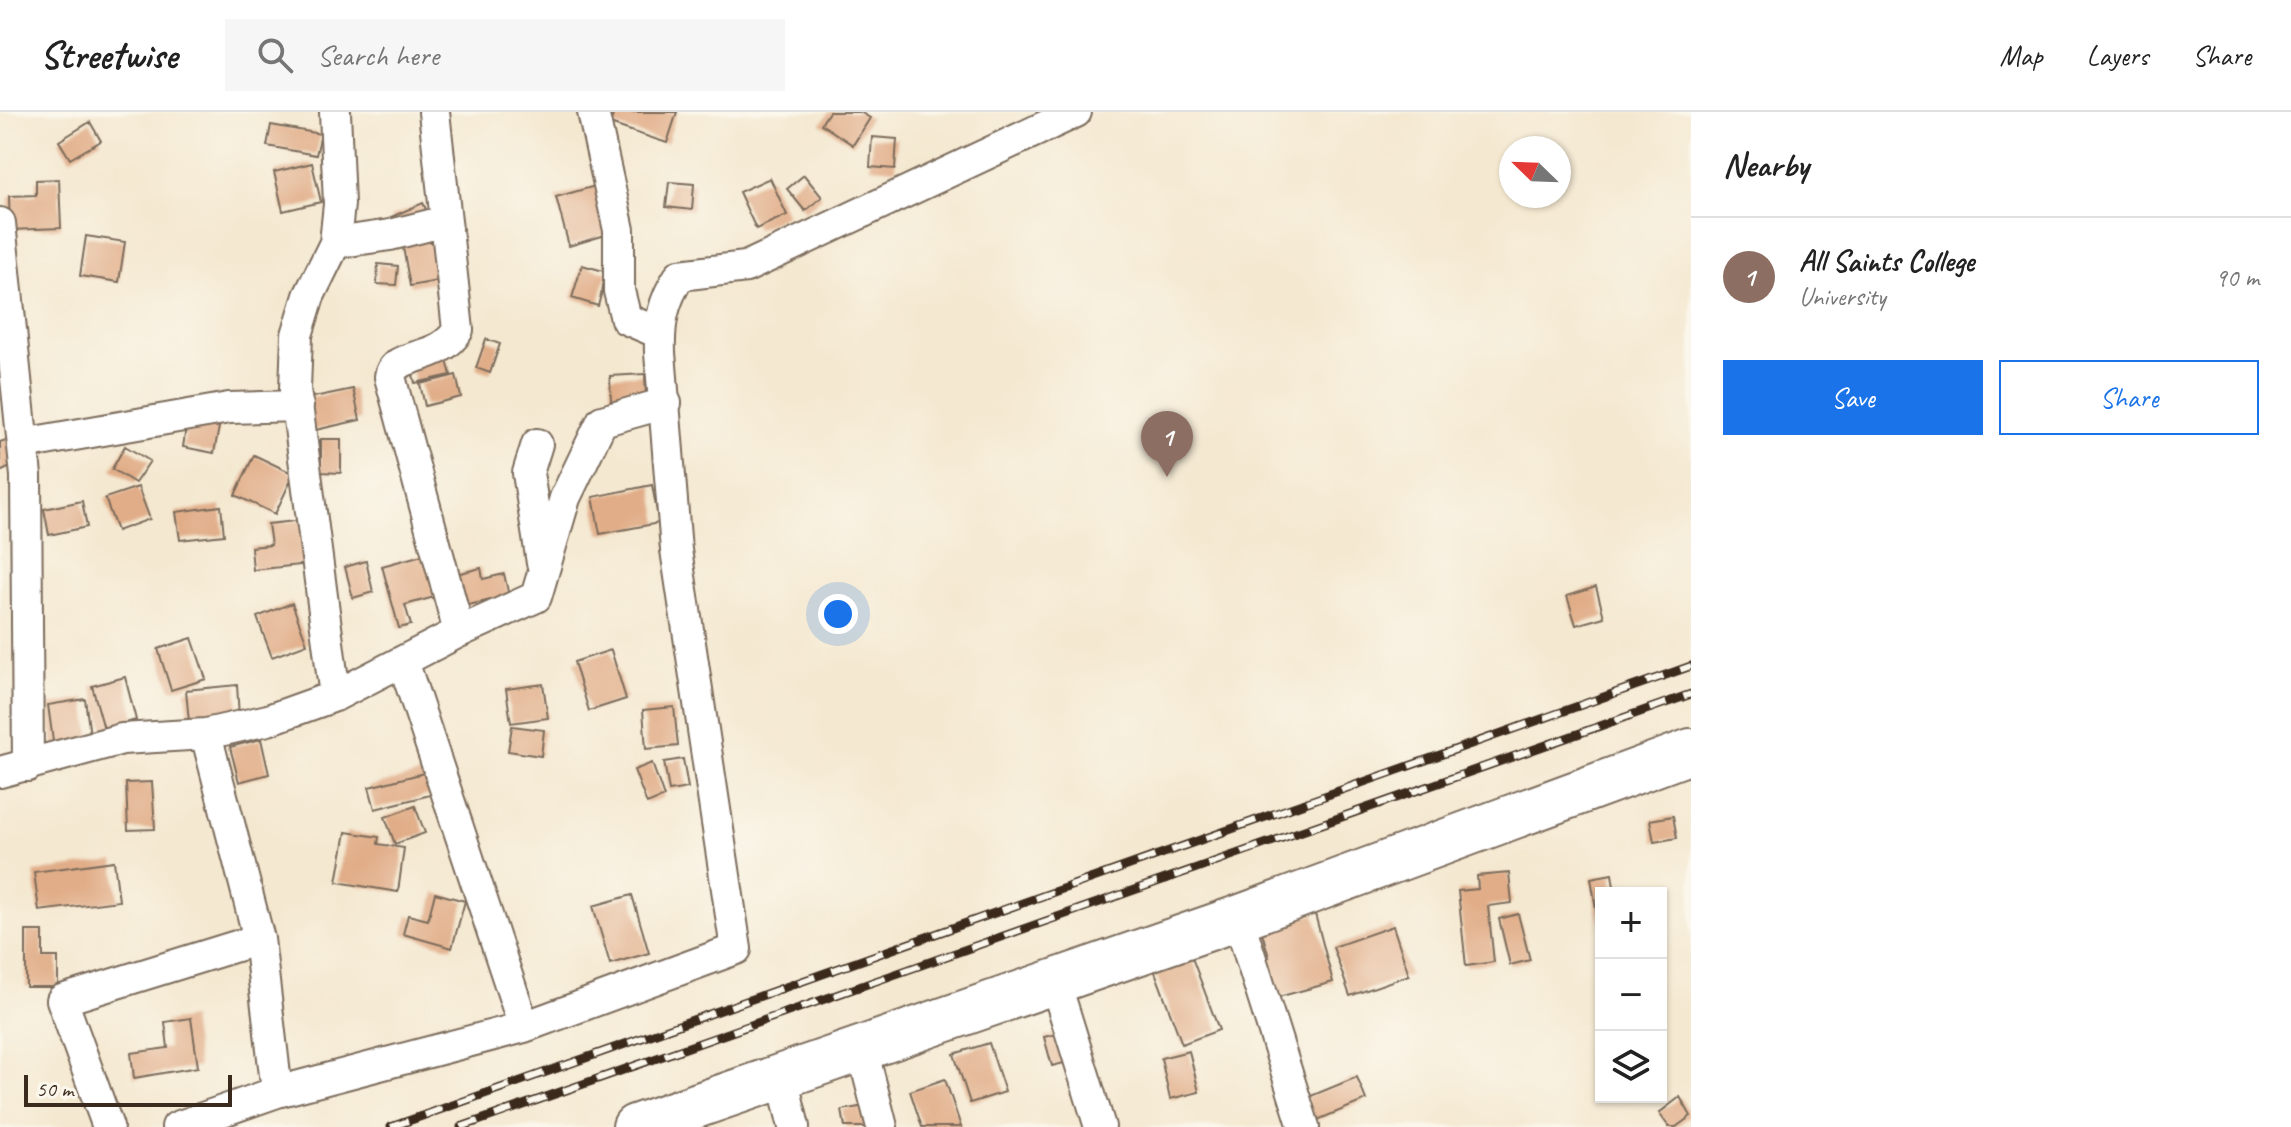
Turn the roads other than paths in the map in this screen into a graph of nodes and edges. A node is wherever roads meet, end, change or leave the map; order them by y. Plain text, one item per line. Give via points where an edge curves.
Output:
1 (335, 112) edge
2 (434, 112) edge
3 (593, 112) edge
4 (1076, 112) edge
5 (1025, 124) edge
6 (446, 221) junction
7 (0, 223) edge
8 (335, 243) junction
9 (659, 333) junction
10 (666, 403) junction
11 (298, 406) junction
12 (23, 444) junction
13 (537, 444) dead end
14 (544, 573) junction
15 (459, 632) junction
16 (403, 661) junction
17 (335, 696) junction
18 (206, 734) junction
19 (1691, 751) edge
20 (14, 769) edge
21 (1238, 918) junction
22 (259, 939) junction
23 (1055, 982) junction
24 (524, 1027) junction
25 (862, 1049) junction
26 (782, 1077) junction
27 (277, 1092) junction
28 (692, 1117) edge
29 (108, 1127) edge
30 (177, 1127) edge
31 (635, 1127) edge
32 (794, 1127) edge
33 (882, 1127) edge
34 (1100, 1127) edge
35 (1304, 1127) edge

1 - 8 street
2 - 6 street
3 - 9 street via 619,230 619,291 626,319
4 - 5 street
5 - 9 street via 746,267 680,275 667,295
6 - 8 street
6 - 15 street via 458,330 440,349 397,363 390,377
7 - 12 street
8 - 11 street via 297,335
9 - 10 street
10 - 14 street via 602,421 565,498
10 - 24 street via 676,550 736,949
11 - 12 street via 229,408
11 - 17 street
12 - 20 street
13 - 14 street via 528,473
14 - 15 street via 536,597
15 - 16 street
16 - 17 street
16 - 24 street
17 - 18 street via 268,720
18 - 20 street via 122,739
18 - 22 street
19 - 21 main road
21 - 23 main road
21 - 35 street
22 - 27 street
22 - 29 street via 62,1000
23 - 25 main road
23 - 34 street
24 - 27 street
25 - 26 main road
25 - 33 street
26 - 28 main road
26 - 32 street
27 - 30 street
28 - 31 main road

